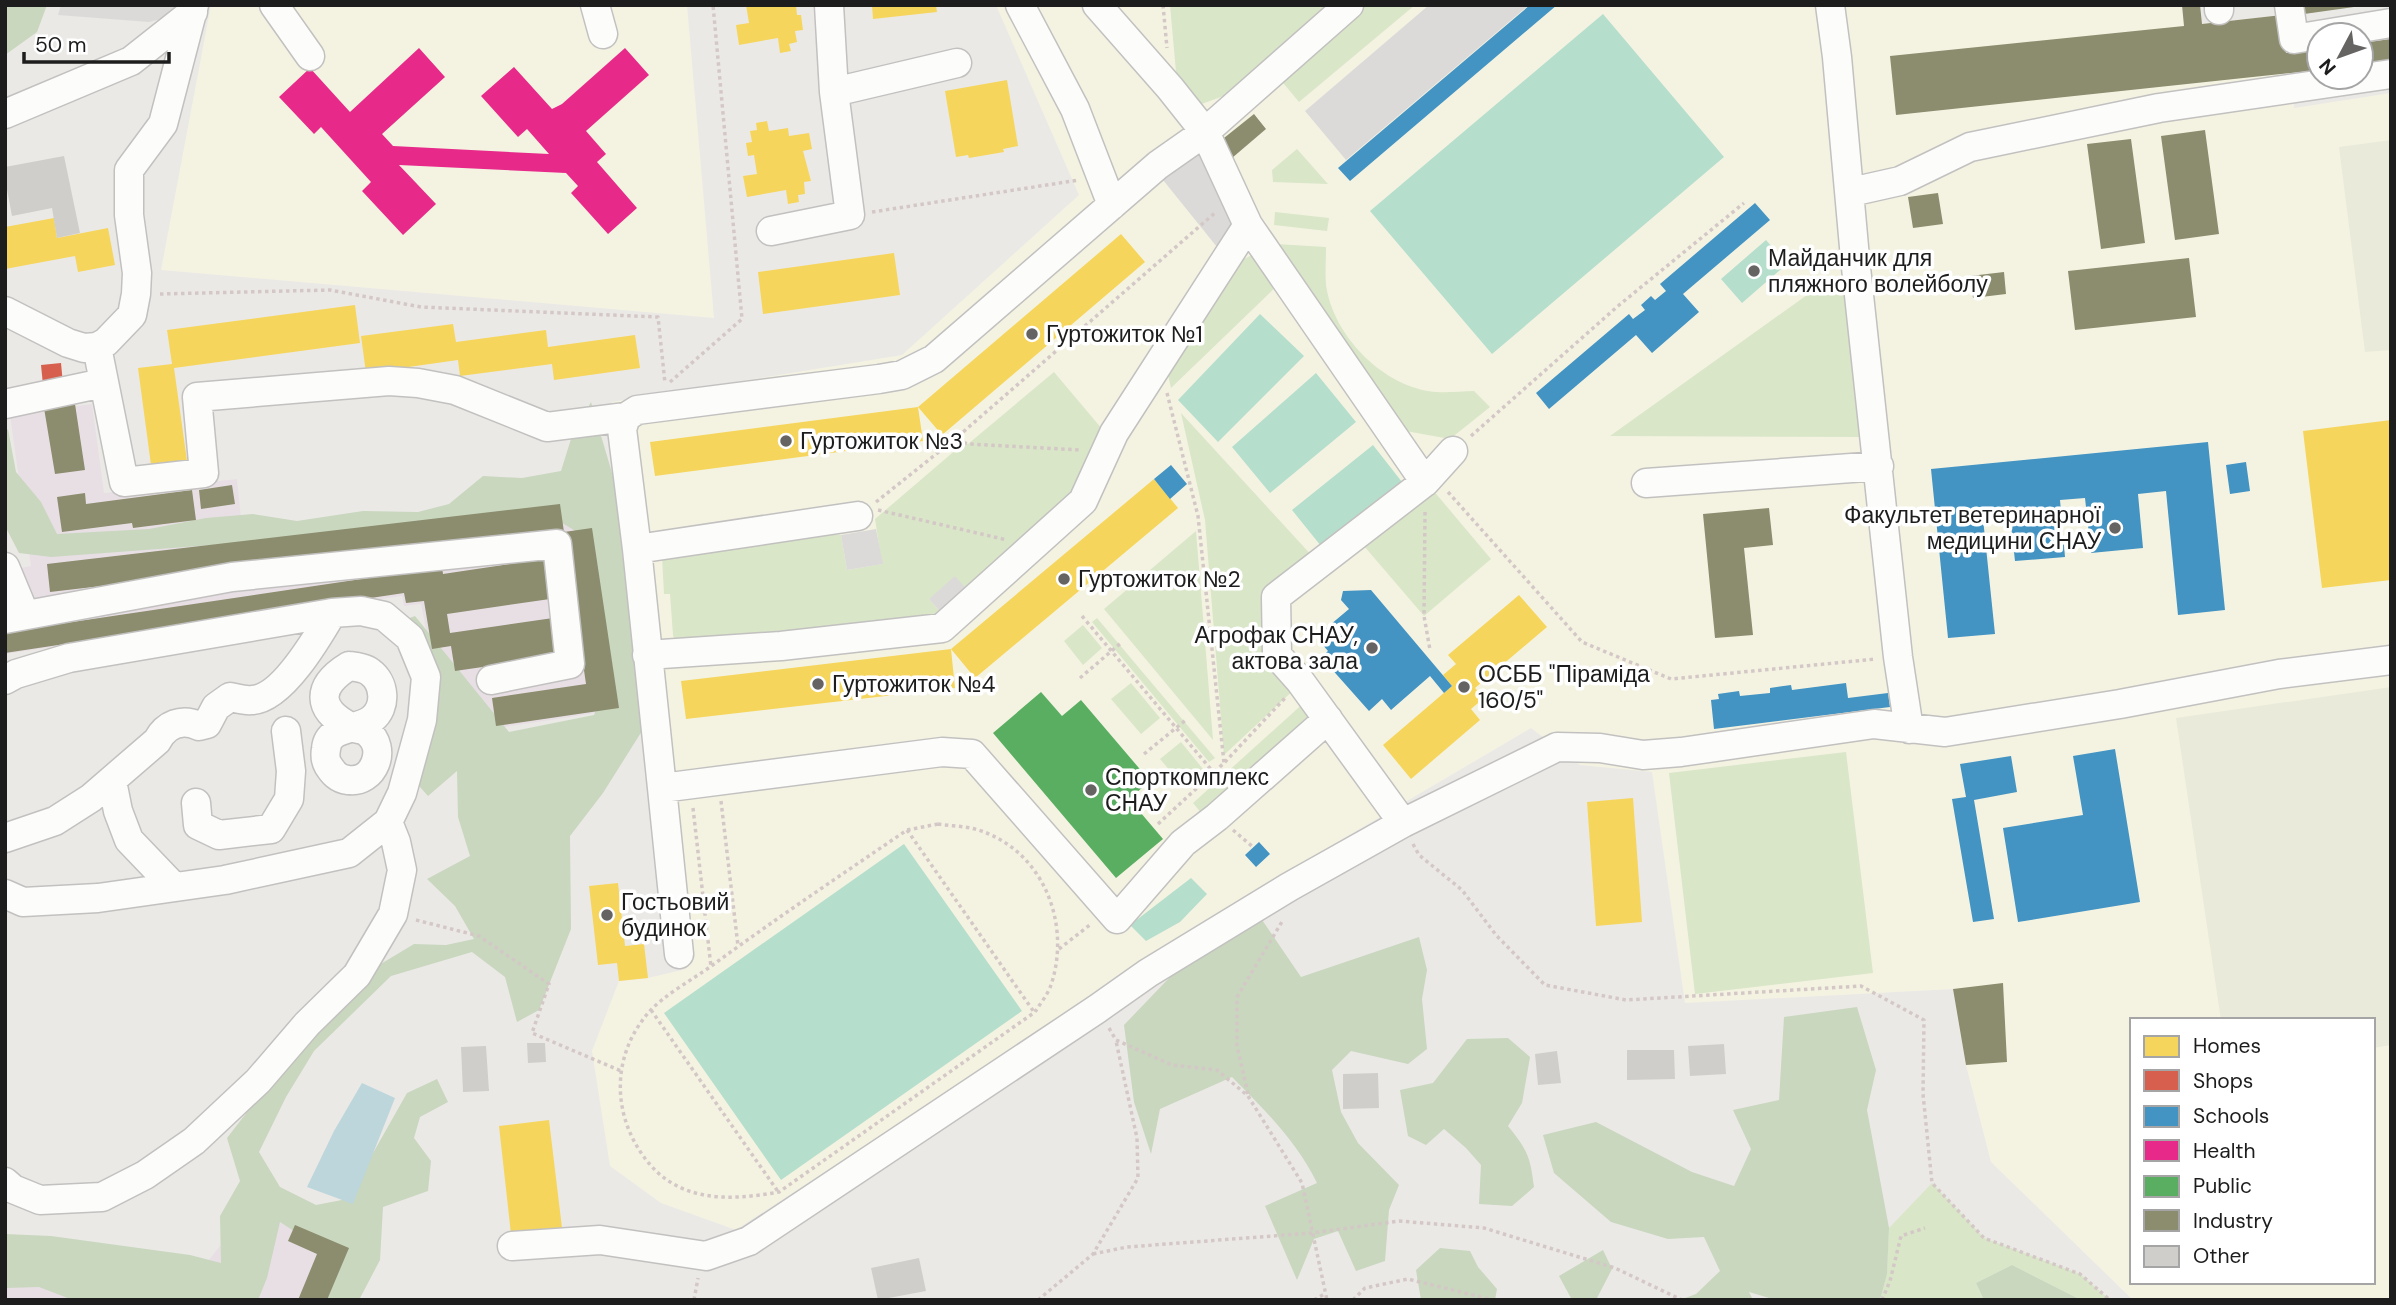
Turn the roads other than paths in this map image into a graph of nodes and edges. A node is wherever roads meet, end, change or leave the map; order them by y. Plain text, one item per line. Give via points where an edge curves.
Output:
1 (274, 5) edge
2 (595, 5) edge
3 (829, 5) edge
4 (1020, 5) edge
5 (1097, 5) edge
6 (1349, 5) edge
7 (1830, 5) edge
8 (2289, 5) edge
9 (194, 9) edge
10 (2391, 23) edge
11 (603, 34) dead end
12 (310, 56) dead end
13 (957, 63) dead end
14 (2391, 74) edge
15 (834, 92) junction
16 (5, 114) edge
17 (1205, 132) junction
18 (1851, 192) junction
19 (1112, 205) junction
20 (1248, 225) junction
21 (771, 231) dead end
22 (5, 311) edge
23 (97, 347) junction
24 (103, 383) junction
25 (5, 404) edge
26 (626, 417) junction
27 (1453, 452) road end
28 (1879, 466) junction
29 (1429, 478) junction
30 (1646, 483) dead end
31 (858, 516) dead end
32 (637, 549) junction
33 (5, 566) edge
34 (15, 617) edge
35 (326, 622) junction
36 (647, 655) junction
37 (2391, 660) edge
38 (349, 666) junction
39 (5, 680) edge
40 (491, 680) dead end
41 (1328, 719) junction
42 (1909, 729) junction
43 (286, 731) dead end
44 (113, 781) junction
45 (662, 788) junction
46 (195, 803) dead end
47 (388, 822) junction
48 (1403, 823) junction
49 (271, 829) junction
50 (5, 838) edge
51 (294, 865) junction
52 (174, 887) junction
53 (5, 894) edge
54 (679, 954) dead end
55 (5, 1182) edge
56 (512, 1246) dead end

1 - 12 street
2 - 11 street
3 - 15 street
4 - 19 street via 1075,109
5 - 17 street
6 - 17 street
7 - 18 street
8 - 10 street via 2294,38
9 - 16 street via 131,61
9 - 23 street via 163,124 129,170 129,215 136,259 132,315
13 - 15 street
14 - 18 street via 2159,108 1970,147 1899,181
15 - 21 street via 849,215
17 - 19 street
17 - 20 street
18 - 28 street
19 - 26 street via 934,359 902,375 637,410
20 - 29 street
20 - 36 street via 1114,433 1083,501 942,628
22 - 23 street via 68,343
23 - 24 street
24 - 25 street
24 - 26 street via 124,482 204,473 197,397 389,381 455,390 547,427
26 - 32 street via 622,429
27 - 29 street
28 - 30 street
28 - 42 street
29 - 41 street via 1276,597 1277,655
31 - 32 street
32 - 36 street
33 - 34 street
34 - 40 street via 232,577 557,544 570,664
35 - 38 street
35 - 39 street via 69,658
35 - 44 street via 291,674 269,694 253,701 230,697 216,706 207,724 175,723 162,730 157,741
35 - 47 street via 361,611 384,616 410,638 426,677 422,720 402,793
36 - 45 street
37 - 42 street via 2279,674 1945,732
38 - 38 street via 369,671 381,685 382,704 372,720 351,727 336,720 324,694 332,676
41 - 45 street via 1183,843 1117,919 972,754 942,752
41 - 48 street
42 - 48 street via 1874,724 1643,755 1557,747
43 - 49 street via 289,799
44 - 50 street via 55,821
44 - 52 street via 129,840
45 - 54 street
46 - 49 street via 198,825 219,835
47 - 51 street via 349,853
47 - 55 street via 402,870 393,914 357,975 258,1081 184,1148 102,1197 40,1200
48 - 56 street via 1148,973 785,1203 749,1241 706,1256 600,1240
49 - 51 street
51 - 52 street
52 - 53 street via 23,902

